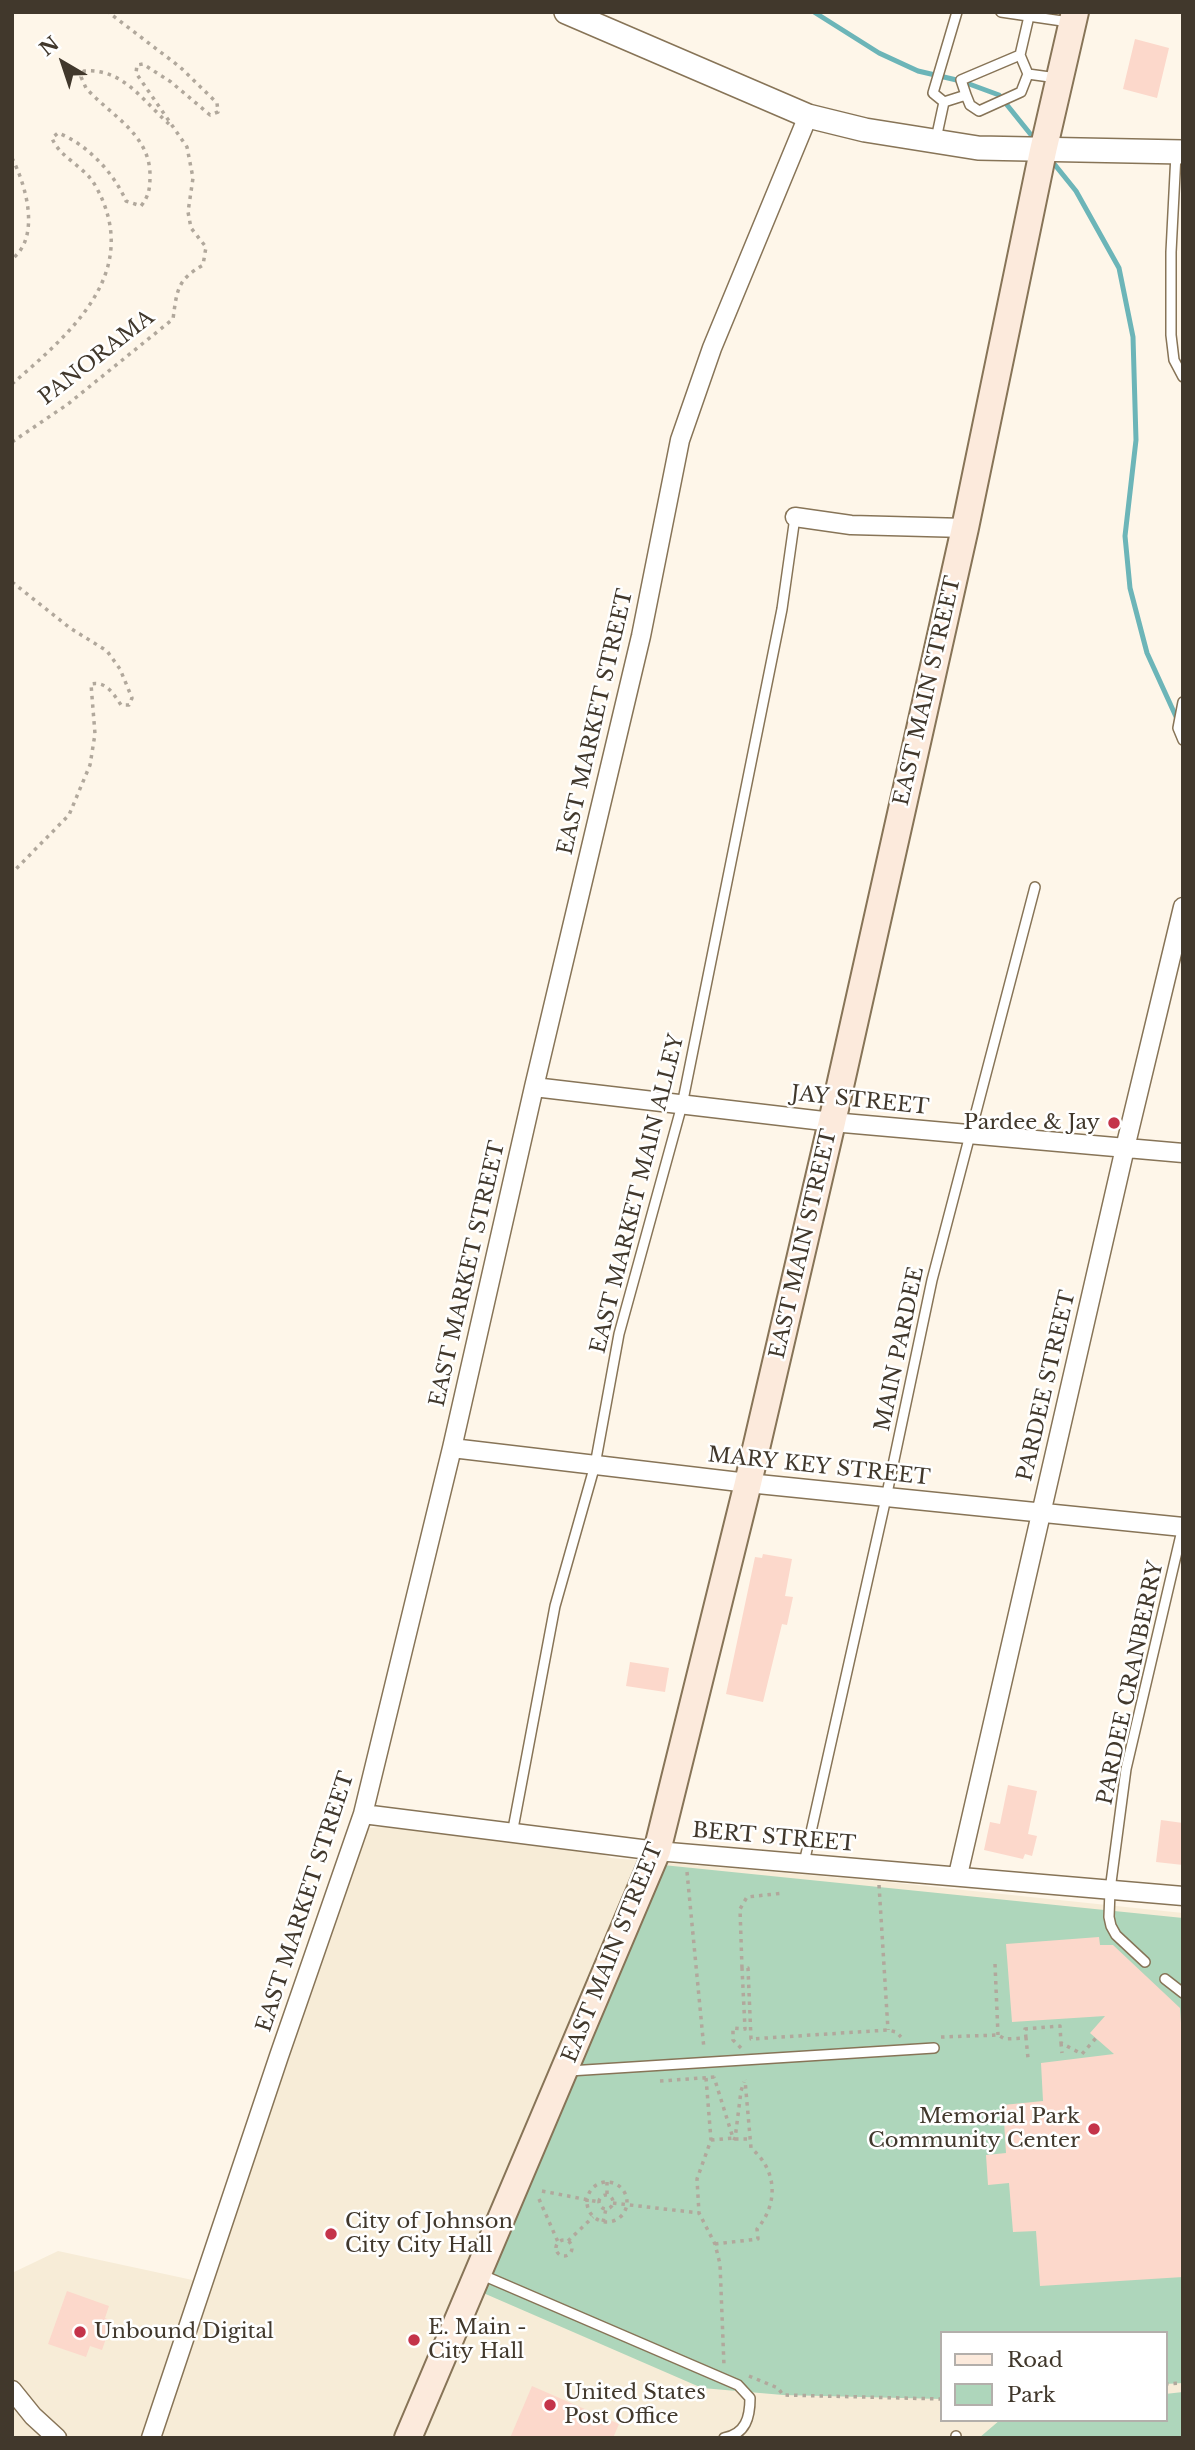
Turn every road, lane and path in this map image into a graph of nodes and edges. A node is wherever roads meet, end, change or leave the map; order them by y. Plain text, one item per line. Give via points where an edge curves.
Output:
1 (108, 12) edge
2 (566, 12) edge
3 (957, 12) edge
4 (1002, 12) edge
5 (1030, 14) edge
6 (1074, 18) edge
7 (1020, 55) junction
8 (1028, 74) junction
9 (1062, 78) junction
10 (966, 95) junction
11 (944, 102) junction
12 (808, 116) junction
13 (175, 130) junction
14 (936, 141) junction
15 (1044, 151) junction
16 (1180, 152) edge
17 (12, 158) edge
18 (12, 259) edge
19 (1183, 376) edge
20 (12, 384) edge
21 (12, 442) edge
22 (795, 517) joint
23 (965, 528) junction
24 (12, 582) edge
25 (1183, 702) edge
26 (1183, 740) edge
27 (12, 873) edge
28 (1035, 887) dead end
29 (1183, 907) edge
30 (534, 1087) junction
31 (682, 1105) junction
32 (832, 1122) junction
33 (972, 1134) junction
34 (1125, 1147) junction
35 (1183, 1153) edge
36 (452, 1448) junction
37 (595, 1465) junction
38 (748, 1483) junction
39 (887, 1497) junction
40 (1041, 1514) junction
41 (1183, 1527) edge
42 (363, 1814) junction
43 (512, 1834) junction
44 (657, 1851) junction
45 (804, 1863) junction
46 (686, 1864) dead end
47 (958, 1875) junction
48 (878, 1881) dead end
49 (1110, 1890) junction
50 (785, 1893) dead end
51 (1183, 1896) edge
52 (1145, 1962) dead end
53 (995, 1964) dead end
54 (742, 1968) junction
55 (1165, 1979) dead end
56 (1183, 1993) edge
57 (733, 2028) dead end
58 (888, 2030) junction
59 (998, 2035) dead end
60 (1026, 2038) dead end
61 (1096, 2038) dead end
62 (902, 2039) dead end
63 (1061, 2043) junction
64 (934, 2048) dead end
65 (1062, 2053) dead end
66 (705, 2064) junction
67 (563, 2072) junction
68 (734, 2138) junction
69 (751, 2139) junction
70 (711, 2140) junction
71 (607, 2182) junction
72 (542, 2191) dead end
73 (607, 2195) junction
74 (539, 2199) dead end
75 (587, 2199) junction
76 (599, 2202) junction
77 (613, 2203) junction
78 (627, 2204) junction
79 (606, 2209) junction
80 (699, 2214) junction
81 (593, 2217) junction
82 (603, 2222) junction
83 (568, 2241) junction
84 (558, 2242) junction
85 (715, 2244) junction
86 (478, 2273) junction
87 (712, 2360) dead end
88 (725, 2365) junction
89 (734, 2369) dead end
90 (741, 2372) dead end
91 (719, 2376) junction
92 (12, 2390) edge
93 (940, 2399) edge
94 (57, 2438) edge
95 (151, 2438) edge
96 (408, 2438) edge
97 (724, 2438) edge

1 - 13 path, PANORAMA via 180,67 217,103 218,113 210,115 170,82 137,65 136,73
2 - 12 street
3 - 11 lane via 933,93
4 - 5 lane
5 - 6 lane
5 - 7 lane
6 - 9 main road, EAST MAIN STREET
7 - 8 lane
7 - 10 lane via 961,80
8 - 9 lane
8 - 10 lane via 1021,92 979,111
9 - 15 main road, EAST MAIN STREET
10 - 11 lane
11 - 14 lane
12 - 14 street
12 - 30 street, EAST MARKET STREET via 712,348 680,440 640,636
13 - 20 path via 127,83 104,72 84,71 81,77 86,88 137,137 147,153 148,197 141,206 126,201 119,186 82,146 58,133 52,138 55,147 93,181 102,198 110,222 109,267 85,314
13 - 21 path, PANORAMA via 187,148 193,178 188,212 191,228 206,247 203,265 186,275 176,292 173,319 68,404
14 - 15 street
15 - 16 street
15 - 23 main road, EAST MAIN STREET
16 - 19 lane via 1171,252 1171,335 1174,360
17 - 18 path via 24,181 28,204 27,230
22 - 23 street via 851,525
22 - 31 lane, EAST MARKET MAIN ALLEY via 782,608
23 - 32 main road, EAST MAIN STREET
24 - 27 path via 107,651 132,698 129,705 121,705 110,688 99,682 91,684 95,734 85,778 69,815
25 - 26 lane via 1178,728
28 - 33 lane, MAIN PARDEE
29 - 34 street, PARDEE STREET
30 - 31 street, JAY STREET
30 - 36 street, EAST MARKET STREET
31 - 32 street, JAY STREET
31 - 37 lane, EAST MARKET MAIN ALLEY via 619,1334
32 - 33 street, JAY STREET
32 - 38 main road, EAST MAIN STREET
33 - 34 street, JAY STREET
33 - 39 lane, MAIN PARDEE via 932,1280
34 - 35 street, JAY STREET
34 - 40 street, PARDEE STREET
36 - 37 street, MARY KEY STREET
36 - 42 street, EAST MARKET STREET
37 - 38 street, MARY KEY STREET
37 - 43 lane, EAST MARKET MAIN ALLEY via 555,1606
38 - 39 street, MARY KEY STREET
38 - 44 main road, EAST MAIN STREET
39 - 40 street, MARY KEY STREET
39 - 45 lane, MAIN PARDEE
40 - 41 street, MARY KEY STREET
40 - 47 street, PARDEE STREET
41 - 49 lane, PARDEE CRANBERRY via 1126,1769
42 - 43 street, BERT STREET
42 - 95 street, EAST MARKET STREET
43 - 44 street, BERT STREET
44 - 45 street, BERT STREET
44 - 67 main road, EAST MAIN STREET
45 - 47 street, BERT STREET
46 - 66 path
47 - 49 street, BERT STREET
48 - 58 path
49 - 51 street, BERT STREET
49 - 52 lane, PARDEE CRANBERRY via 1111,1926
50 - 54 path via 747,1897 740,1909
53 - 59 path
54 - 57 path via 745,2029
54 - 58 path via 748,1968 751,2039
55 - 56 lane
58 - 62 path
60 - 63 path via 1025,2029 1060,2026
61 - 63 path via 1082,2053
63 - 65 path
64 - 66 lane
66 - 67 lane
67 - 86 main road, EAST MAIN STREET
68 - 69 path
68 - 69 path via 745,2080
68 - 70 path
68 - 70 path via 715,2077 706,2078
69 - 85 path via 751,2148 769,2172 773,2189 767,2215 757,2229 758,2239
70 - 80 path via 697,2179
71 - 73 path
71 - 75 path via 596,2185
71 - 78 path via 624,2191
72 - 75 path
73 - 76 path
73 - 77 path
74 - 84 path
75 - 76 path
75 - 81 path
76 - 79 path
77 - 78 path
77 - 79 path
78 - 80 path
78 - 82 path via 622,2216
79 - 82 path
80 - 85 path
81 - 82 path
81 - 83 path
83 - 84 path
83 - 84 path via 572,2247 566,2256 557,2252
85 - 88 path
86 - 91 lane
86 - 96 main road, EAST MAIN STREET
87 - 88 path
88 - 89 path
88 - 91 path
90 - 93 path via 778,2388 783,2395
91 - 97 lane via 738,2385 750,2398 750,2416 744,2426
92 - 94 street

